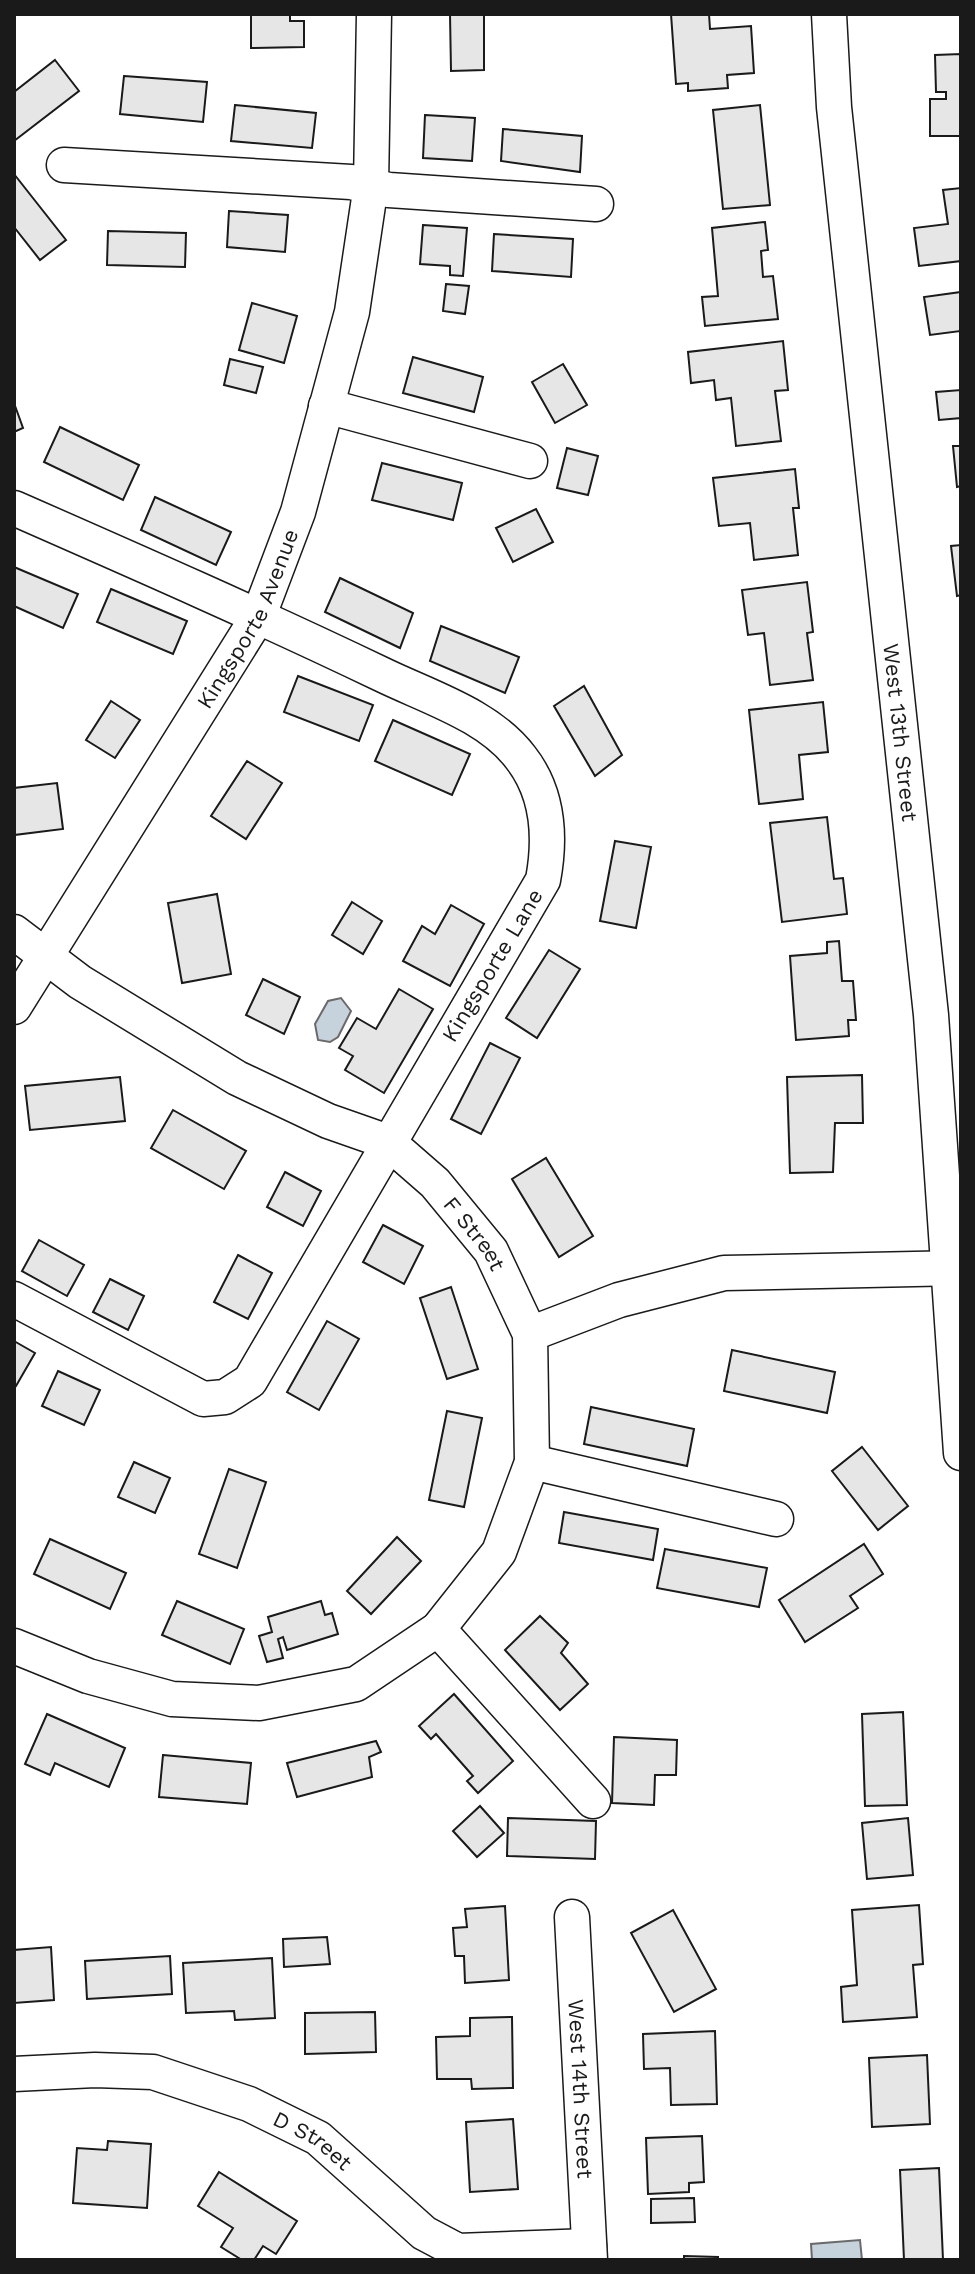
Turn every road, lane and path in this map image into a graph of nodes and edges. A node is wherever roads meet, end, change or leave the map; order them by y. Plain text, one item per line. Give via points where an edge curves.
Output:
1 (374, 14) edge
2 (829, 14) edge
3 (64, 165) dead end
4 (371, 185) junction
5 (596, 204) dead end
6 (326, 406) junction
7 (530, 461) dead end
8 (14, 508) edge
9 (259, 615) junction
10 (14, 932) edge
11 (48, 956) junction
12 (14, 1007) edge
13 (388, 1142) junction
14 (956, 1268) edge
15 (14, 1299) edge
16 (530, 1334) junction
17 (961, 1453) edge
18 (532, 1462) junction
19 (776, 1519) dead end
20 (438, 1629) junction
21 (14, 1646) edge
22 (593, 1801) dead end
23 (572, 1917) dead end
24 (14, 2074) edge
25 (589, 2253) edge

1 - 4 street, Kingsporte Avenue
2 - 14 street, West 13th Street via 834,107
3 - 4 street
4 - 5 street
4 - 6 street, Kingsporte Avenue via 352,312
6 - 7 street
6 - 9 street, Kingsporte Avenue via 298,512
8 - 9 street, Kingsporte Lane
9 - 11 street, Kingsporte Avenue
9 - 13 street, Kingsporte Lane via 491,728 522,759 542,799 550,843 543,880
10 - 11 street, F Street
11 - 12 street, Kingsporte Avenue
11 - 13 street, F Street via 80,982 237,1078 328,1121
13 - 15 street, Kingsporte Lane via 250,1381 225,1397 203,1399
13 - 16 street, F Street via 435,1183 491,1251
14 - 16 street via 724,1273 619,1300
14 - 17 street, West 13th Street
16 - 18 street
18 - 19 street
18 - 20 street via 499,1552
20 - 21 street via 356,1684 259,1703 172,1699 88,1676
20 - 22 street
23 - 25 street, West 14th Street
24 - 25 street, D Street via 153,2072 249,2104 318,2138 424,2233 458,2251

